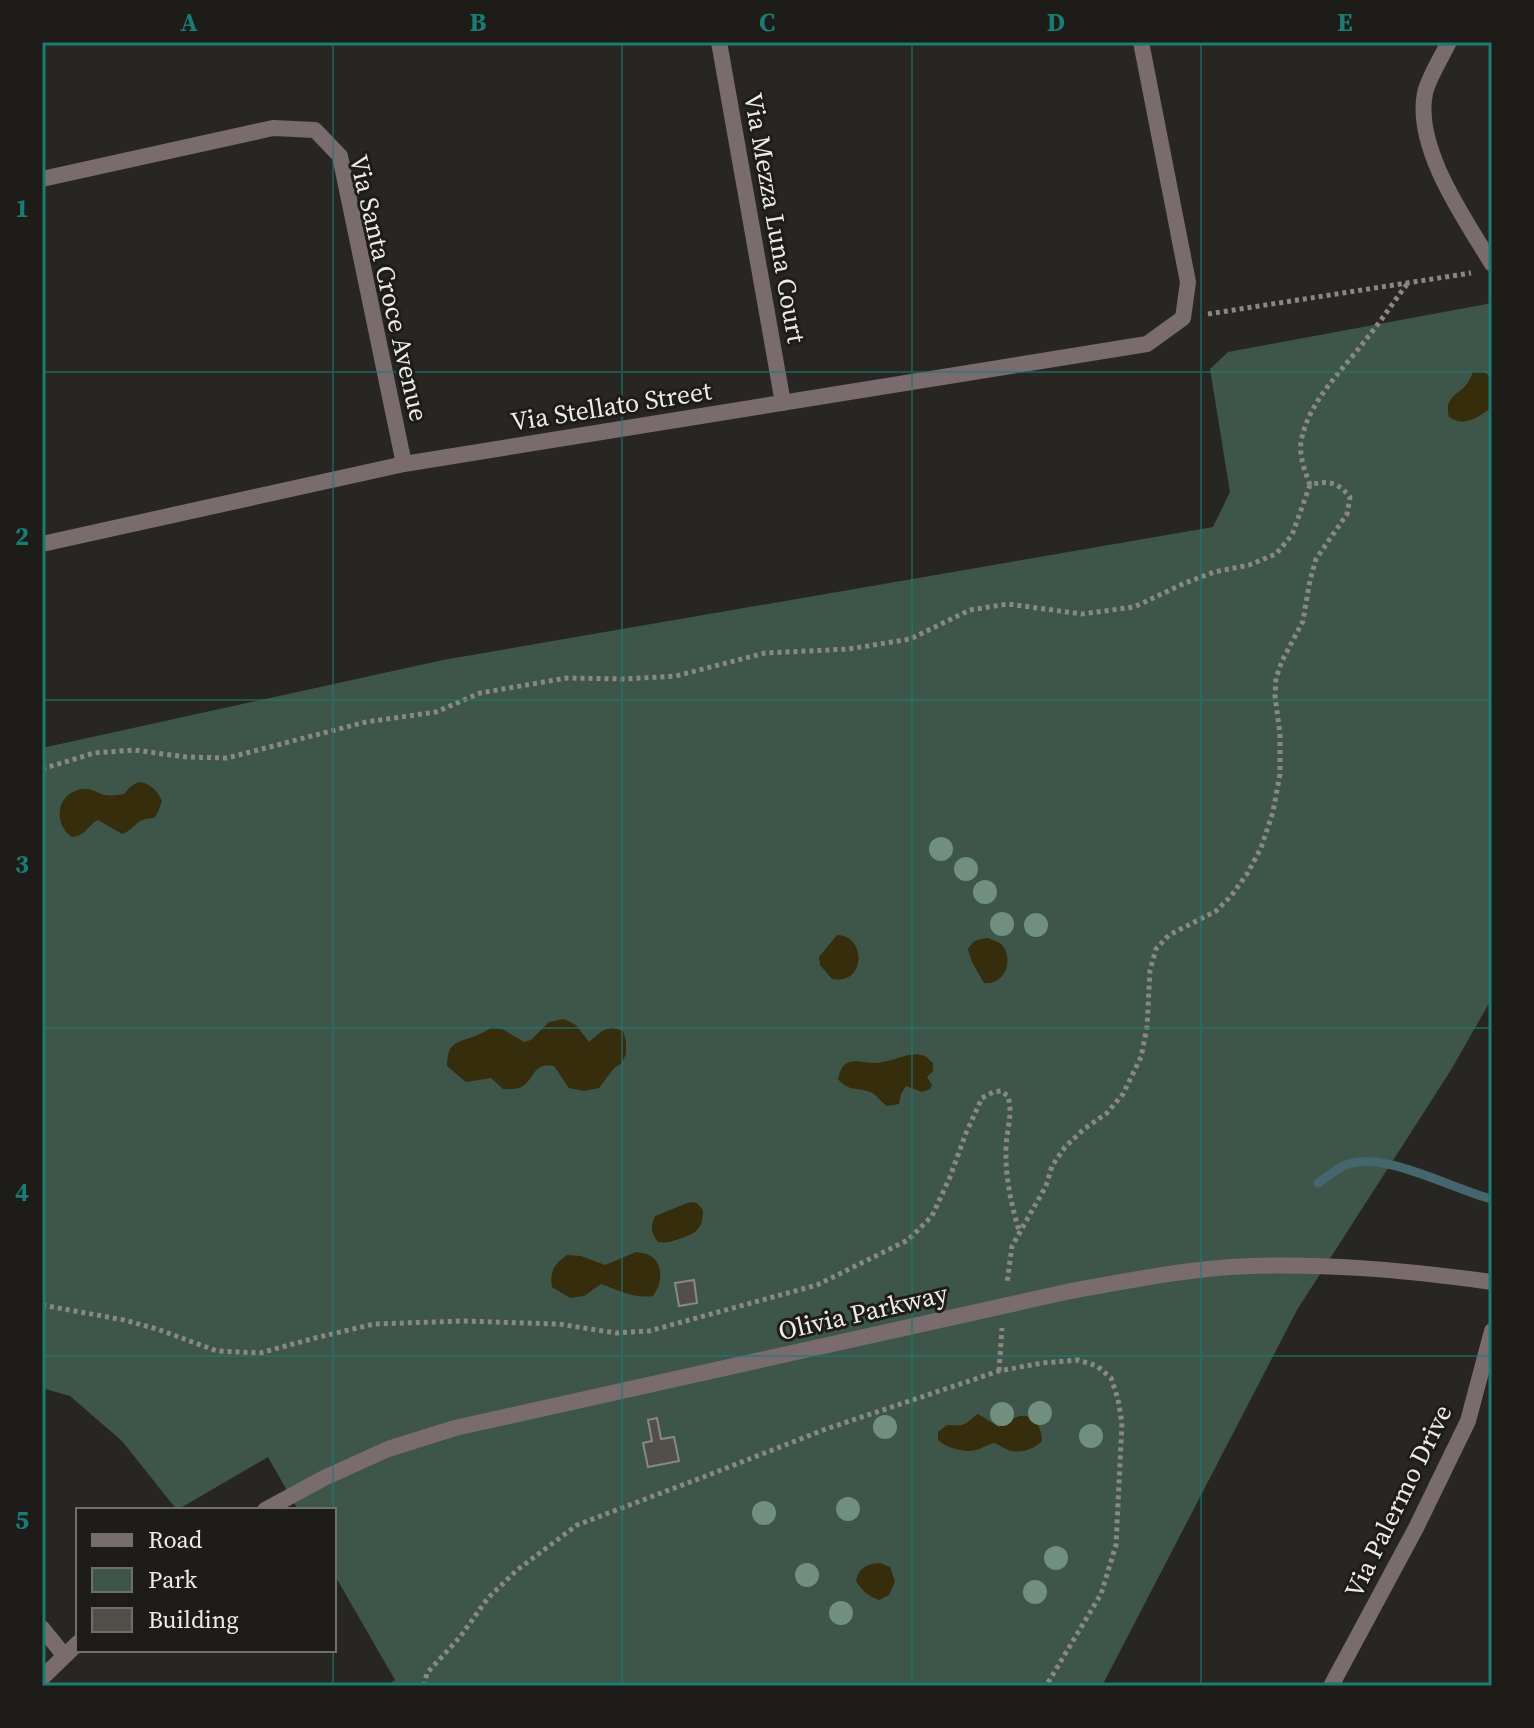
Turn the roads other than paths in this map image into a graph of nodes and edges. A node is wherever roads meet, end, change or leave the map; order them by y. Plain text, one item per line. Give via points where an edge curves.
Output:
1 (719, 42) edge
2 (1141, 42) edge
3 (1449, 42) edge
4 (42, 179) edge
5 (1485, 268) edge
6 (783, 403) junction
7 (404, 464) junction
8 (42, 544) edge
9 (1492, 1282) edge
10 (1492, 1331) edge
11 (269, 1508) edge
12 (42, 1628) edge
13 (76, 1645) edge
14 (64, 1655) junction
15 (42, 1678) edge
16 (1331, 1686) edge

1 - 6 street, Via Mezza Luna Court
2 - 6 street, Via Stellato Street via 1188,282 1183,318 1147,344
3 - 5 street via 1425,92 1424,126 1439,175
4 - 7 street, Via Santa Croce Avenue via 273,128 315,130 340,156
6 - 7 street, Via Stellato Street
7 - 8 street, Via Stellato Street
9 - 11 street, Olivia Parkway via 1310,1265 1190,1271 1066,1292 455,1428 388,1449
10 - 16 street, Via Palermo Drive via 1468,1421
12 - 14 street
13 - 14 street
14 - 15 street

